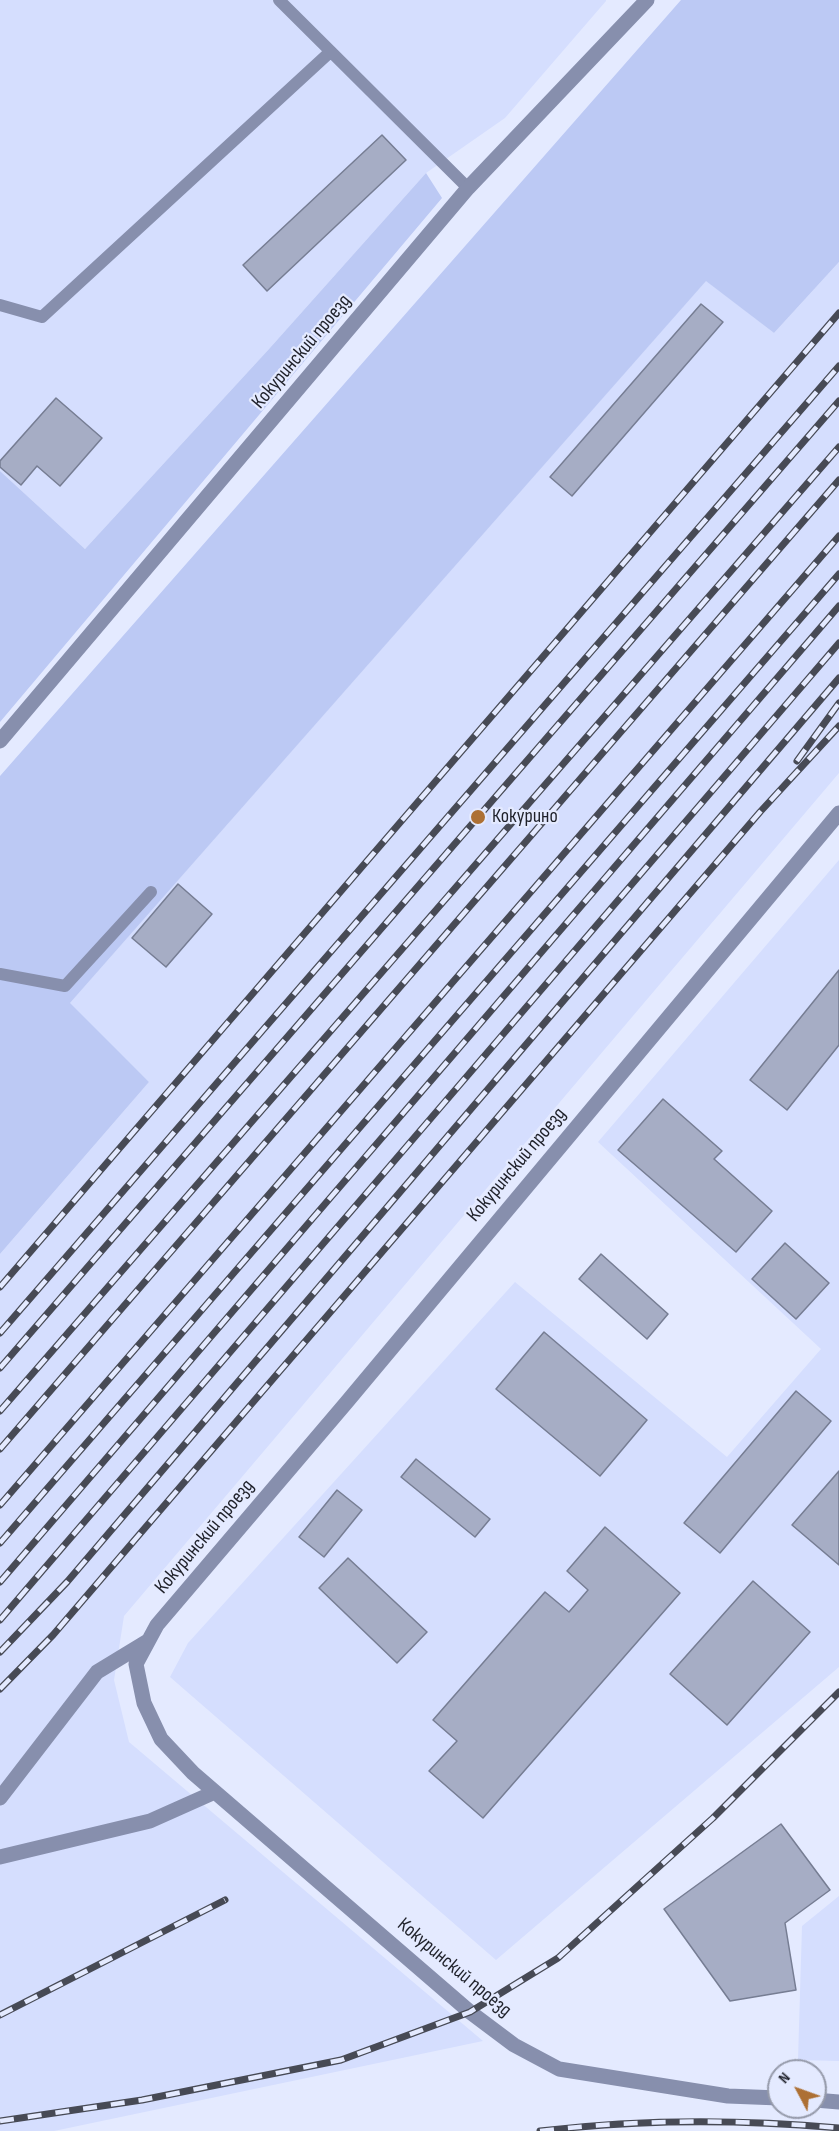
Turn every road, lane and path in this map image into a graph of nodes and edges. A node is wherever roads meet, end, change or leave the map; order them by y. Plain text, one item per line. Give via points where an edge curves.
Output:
1 (279, 0) edge
2 (647, 0) edge
3 (329, 53) junction
4 (468, 188) junction
5 (0, 305) edge
6 (0, 741) edge
7 (839, 813) edge
8 (151, 892) dead end
9 (0, 974) edge
10 (148, 1641) junction
11 (215, 1792) junction
12 (0, 1798) edge
13 (0, 1857) edge
14 (767, 2098) edge

1 - 3 lane
2 - 4 street, Кокуринский проезд
3 - 4 lane
3 - 5 lane via 42,317
4 - 6 street, Кокуринский проезд
7 - 10 street, Кокуринский проезд via 157,1625
8 - 9 lane via 65,986
10 - 11 street, Кокуринский проезд via 136,1664 144,1703 160,1739
10 - 12 street via 97,1672
11 - 13 street via 150,1821
11 - 14 street, Кокуринский проезд via 470,2012 514,2044 559,2069 728,2096

